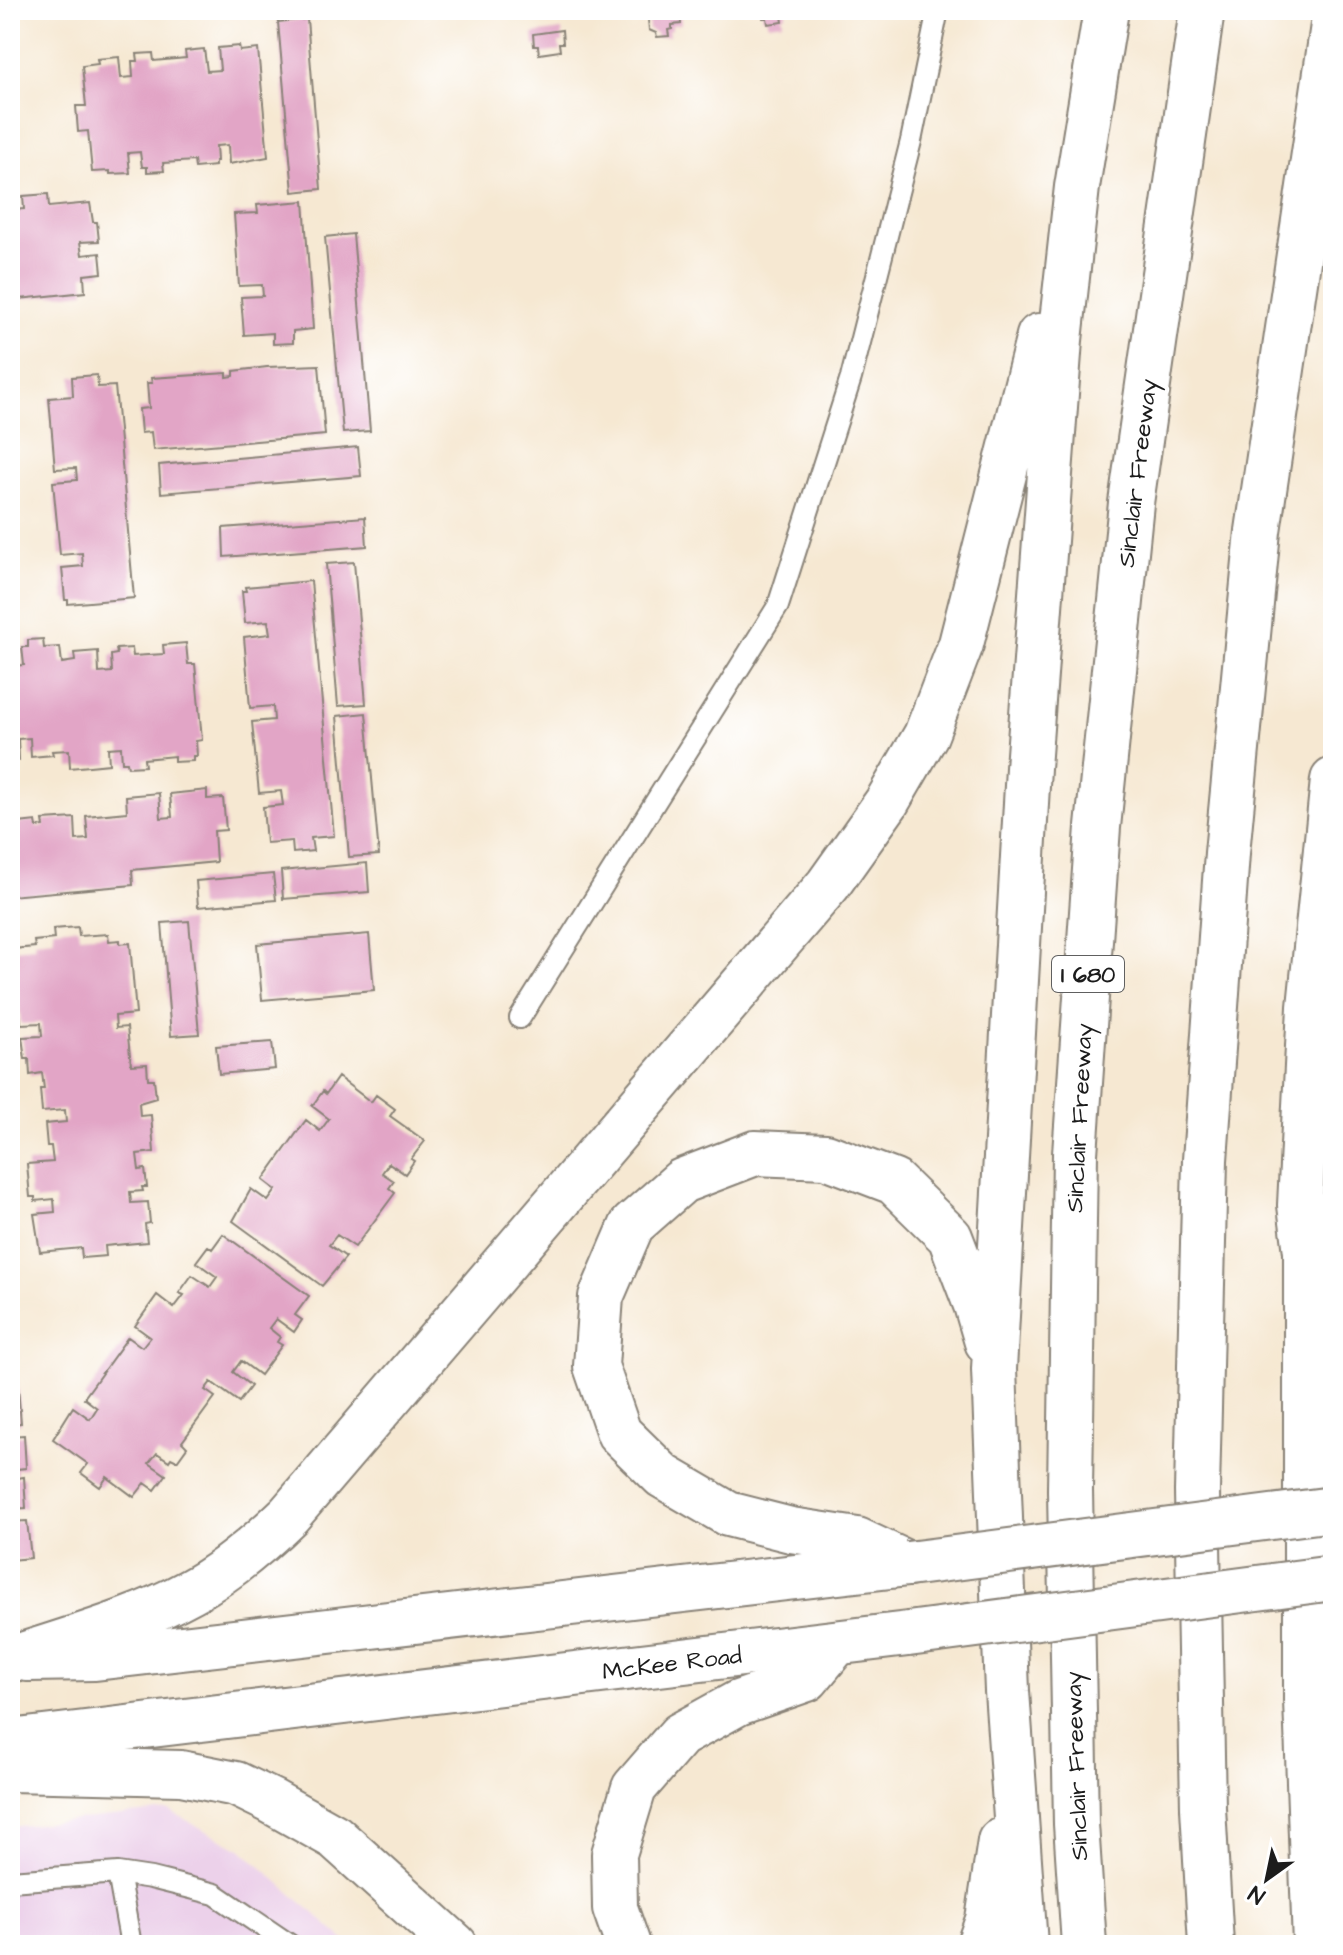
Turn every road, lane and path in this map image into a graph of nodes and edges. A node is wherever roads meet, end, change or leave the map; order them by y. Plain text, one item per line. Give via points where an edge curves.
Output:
1 (938, 10) edge
2 (1106, 10) edge
3 (1202, 10) edge
4 (1333, 25) edge
5 (1077, 187) junction
6 (1333, 780) edge
7 (520, 1018) dead end
8 (1333, 1184) edge
9 (1306, 1252) junction
10 (994, 1369) junction
11 (1333, 1509) edge
12 (908, 1564) junction
13 (1333, 1578) edge
14 (836, 1644) junction
15 (10, 1659) edge
16 (1007, 1691) junction
17 (1306, 1700) junction
18 (10, 1742) edge
19 (10, 1769) edge
20 (1333, 1869) edge
21 (118, 1873) junction
22 (10, 1881) edge
23 (131, 1945) edge
24 (290, 1945) edge
25 (455, 1945) edge
26 (628, 1945) edge
27 (979, 1945) edge
28 (1025, 1945) edge
29 (1084, 1945) edge
30 (1211, 1945) edge
31 (1315, 1945) edge

1 - 7 lane via 851,378 778,606
2 - 5 main road
3 - 29 main road, Sinclair Freeway / I 680 via 1131,503 1098,827 1075,1154 1070,1490 1076,1824
4 - 30 main road via 1258,531 1205,1160 1197,1491
5 - 10 main road via 1060,340 1028,768
5 - 15 main road via 961,644 926,735 828,885 265,1539 192,1591
6 - 9 main road via 1310,1007 1300,1205
8 - 9 main road
9 - 17 main road
10 - 12 main road via 950,1237 894,1182 826,1156 755,1153 682,1181 632,1225 601,1297 596,1366 619,1433 663,1476 728,1514 857,1540
10 - 16 main road
11 - 12 main road, bridge
12 - 15 main road via 95,1658
13 - 14 main road, McKee Road, bridge
14 - 18 main road, McKee Road
14 - 26 main road via 807,1679 738,1703 680,1735 634,1788 614,1854 615,1908
16 - 27 main road via 999,1857
16 - 28 main road
17 - 20 main road via 1325,1851
17 - 31 main road
19 - 25 main road via 181,1773 236,1784 335,1837
21 - 22 lane
21 - 23 lane
21 - 24 lane via 215,1894

